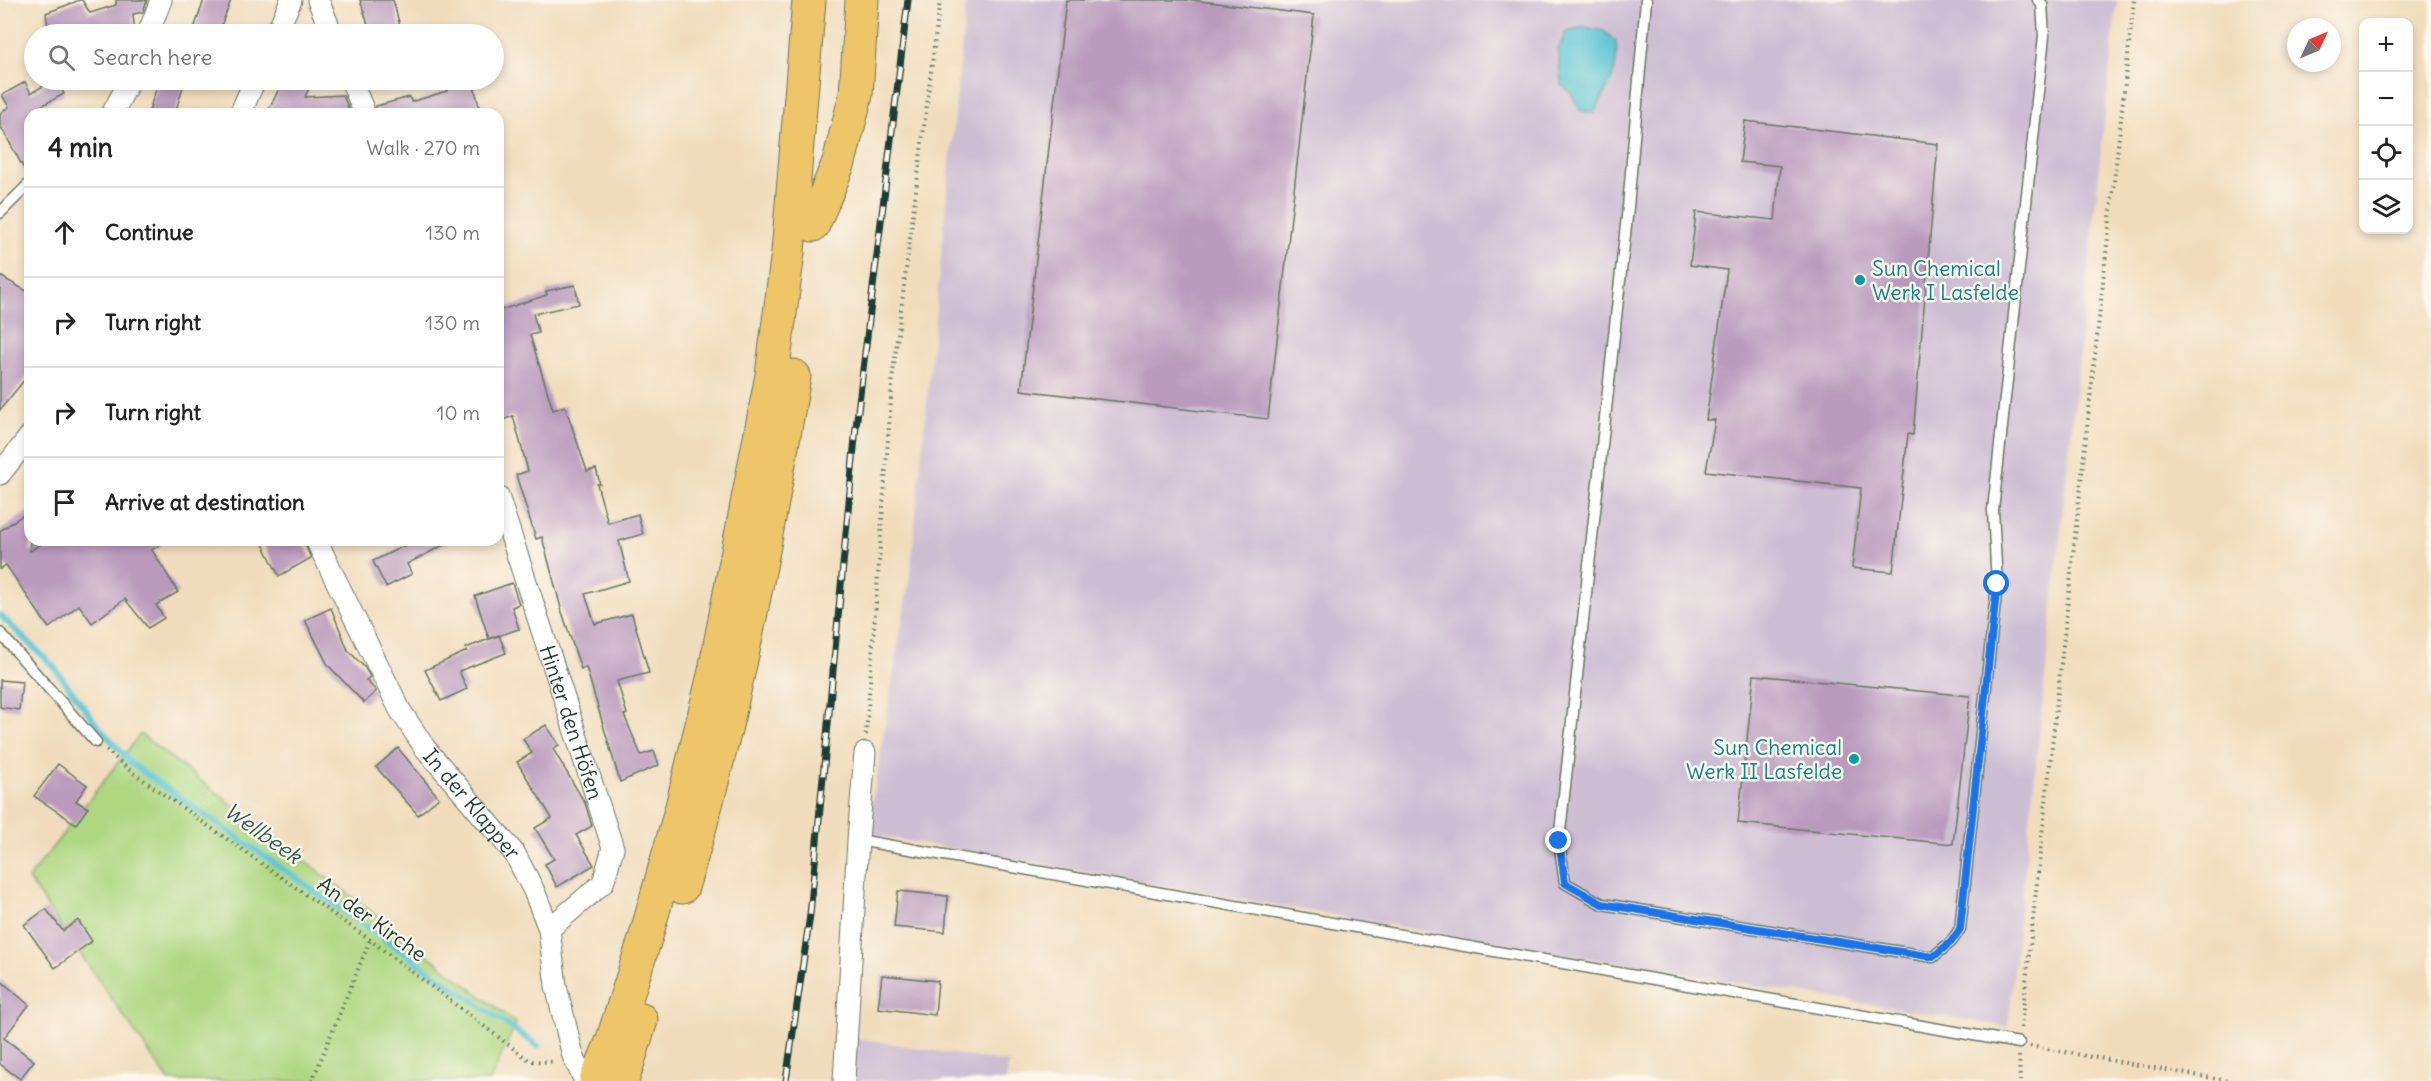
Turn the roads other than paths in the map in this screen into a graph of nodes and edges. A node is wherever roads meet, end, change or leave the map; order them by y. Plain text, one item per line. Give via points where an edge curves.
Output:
1 (161, 0) edge
2 (291, 0) edge
3 (318, 0) edge
4 (809, 0) edge
5 (829, 0) edge
6 (862, 0) edge
7 (1646, 0) edge
8 (2038, 0) edge
9 (152, 24) edge
10 (280, 24) edge
11 (328, 24) edge
12 (125, 90) edge
13 (251, 90) edge
14 (355, 90) edge
15 (115, 108) edge
16 (243, 108) edge
17 (363, 108) edge
18 (24, 189) edge
19 (0, 213) edge
20 (813, 225) junction
21 (24, 444) edge
22 (0, 474) edge
23 (504, 514) edge
24 (319, 546) edge
25 (0, 633) edge
26 (96, 742) road end
27 (865, 753) road end
28 (858, 840) junction
29 (549, 929) junction
30 (2019, 1044) road end
31 (614, 1079) edge
32 (585, 1081) edge
33 (844, 1081) edge

1 - 9 street
2 - 10 street
3 - 11 street
4 - 31 highway via 788,252 772,375 712,682 667,861 612,1042
5 - 20 highway
6 - 20 highway via 856,95 839,162
7 - 8 lane via 1559,841 1565,883 1602,904 1933,957 1960,929 1970,850 1997,584 1993,510 2044,36 2042,4
12 - 15 street
13 - 16 street
14 - 17 street
18 - 19 lane
20 - 31 highway via 794,378 766,545 738,674 705,813
21 - 22 street
23 - 29 street, Hinter den Höfen via 613,848 603,882
24 - 29 street, In der Klapper via 400,710 425,748 516,854
25 - 26 lane
27 - 28 street
28 - 30 lane
28 - 33 street
29 - 32 street, In der Klapper via 556,986 573,1056

